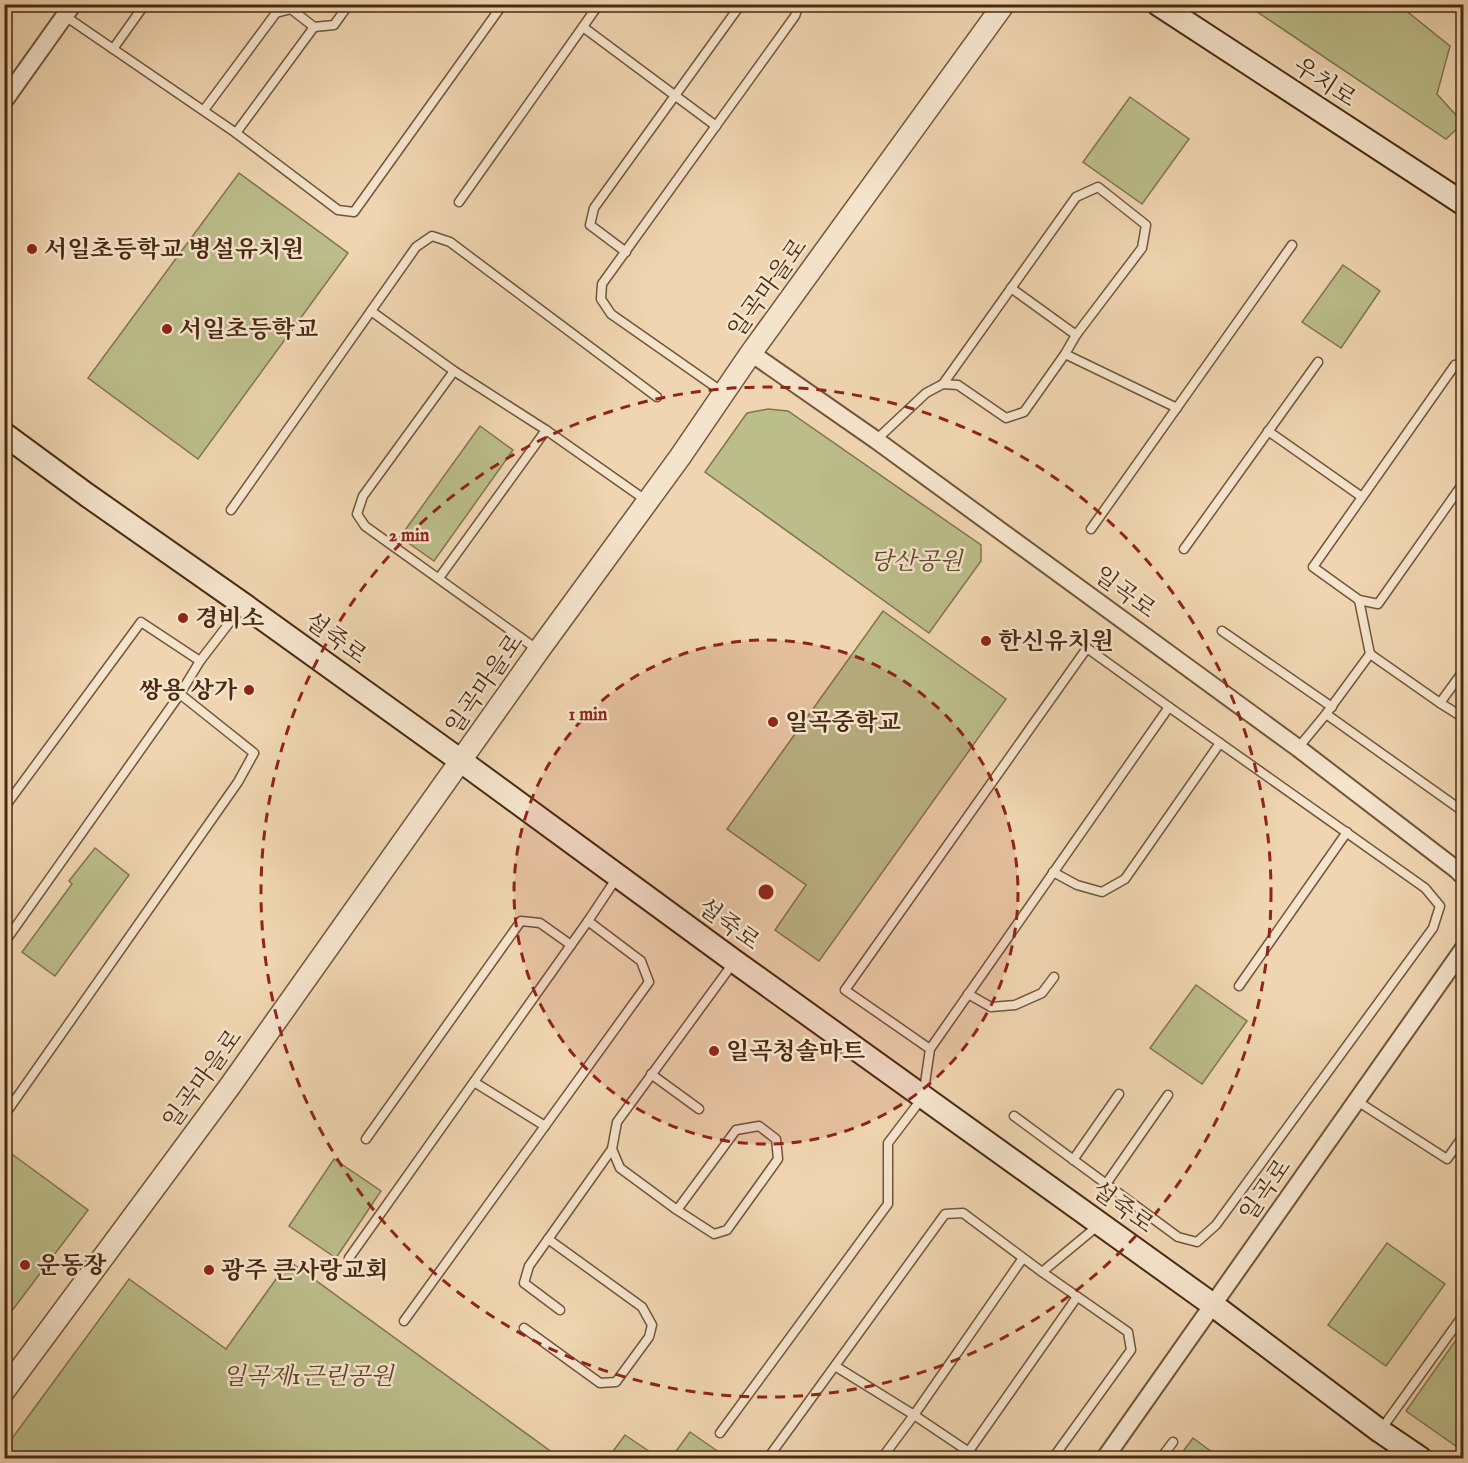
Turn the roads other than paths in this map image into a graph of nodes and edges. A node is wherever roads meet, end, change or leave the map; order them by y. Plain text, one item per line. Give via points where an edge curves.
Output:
1 (145, 4) edge
2 (349, 4) edge
3 (502, 4) edge
4 (599, 4) edge
5 (741, 4) edge
6 (799, 4) edge
7 (1004, 4) edge
8 (1158, 4) edge
9 (69, 10) edge
10 (314, 27) junction
11 (583, 27) junction
12 (113, 49) junction
13 (675, 95) junction
14 (4, 101) edge
15 (204, 110) junction
16 (716, 126) junction
17 (236, 133) junction
18 (459, 202) dead end
19 (1464, 204) edge
20 (1292, 244) dead end
21 (626, 252) junction
22 (1011, 288) junction
23 (371, 311) junction
24 (1076, 335) junction
25 (751, 353) junction
26 (1065, 354) junction
27 (1318, 362) dead end
28 (1464, 370) edge
29 (454, 371) junction
30 (943, 384) junction
31 (724, 394) junction
32 (657, 396) dead end
33 (1177, 408) junction
34 (546, 430) junction
35 (1268, 431) junction
36 (4, 434) edge
37 (876, 440) junction
38 (1464, 482) edge
39 (1362, 497) junction
40 (647, 502) junction
41 (231, 510) dead end
42 (1091, 529) dead end
43 (1184, 549) dead end
44 (439, 578) junction
45 (1359, 600) junction
46 (244, 605) junction
47 (1222, 631) dead end
48 (539, 650) junction
49 (1370, 654) junction
50 (200, 661) junction
51 (1464, 670) edge
52 (180, 694) junction
53 (1440, 703) junction
54 (1169, 706) junction
55 (1329, 710) junction
56 (1464, 718) edge
57 (1220, 743) junction
58 (1298, 748) junction
59 (461, 761) junction
60 (4, 808) edge
61 (1464, 813) edge
62 (1347, 832) junction
63 (1053, 872) junction
64 (618, 876) junction
65 (1464, 878) edge
66 (588, 921) junction
67 (4, 943) edge
68 (571, 945) junction
69 (1464, 948) edge
70 (734, 962) junction
71 (1054, 977) dead end
72 (1239, 986) dead end
73 (968, 994) junction
74 (930, 1049) junction
75 (651, 1074) junction
76 (474, 1082) junction
77 (1119, 1094) dead end
78 (1168, 1095) dead end
79 (923, 1097) junction
80 (1357, 1101) junction
81 (4, 1107) edge
82 (699, 1109) dead end
83 (1014, 1116) dead end
84 (545, 1126) junction
85 (1464, 1135) edge
86 (366, 1139) dead end
87 (612, 1149) junction
88 (1073, 1160) junction
89 (1106, 1184) junction
90 (677, 1210) junction
91 (1101, 1224) junction
92 (548, 1239) junction
93 (349, 1258) dead end
94 (1023, 1258) junction
95 (1042, 1272) junction
96 (1077, 1297) junction
97 (1213, 1305) junction
98 (560, 1310) dead end
99 (1464, 1314) edge
100 (404, 1322) dead end
101 (524, 1328) dead end
102 (836, 1366) junction
103 (4, 1391) edge
104 (914, 1415) junction
105 (1380, 1431) junction
106 (720, 1433) dead end
107 (1173, 1442) dead end
108 (966, 1456) edge
109 (768, 1458) edge
110 (882, 1458) edge
111 (978, 1458) edge
112 (1053, 1458) edge
113 (1105, 1458) edge
114 (1161, 1458) edge
115 (1420, 1458) edge

1 - 12 lane
2 - 10 lane via 334,25
3 - 17 lane via 354,212 338,210
4 - 11 lane
5 - 13 lane
6 - 16 lane via 795,16
7 - 25 street, 일곡마을로
8 - 19 main road, 우치로
9 - 12 lane
9 - 14 street
10 - 15 lane via 291,9 276,12
10 - 17 lane
11 - 13 lane
11 - 18 lane
12 - 15 lane
13 - 16 lane
13 - 21 lane via 594,208 590,225
15 - 17 lane
16 - 21 lane
20 - 33 lane
21 - 31 lane via 602,284 601,299 611,314
22 - 24 lane
22 - 24 lane via 1076,197 1098,188 1146,225 1142,249
22 - 30 lane
23 - 29 lane
23 - 32 lane via 416,247 432,236 450,242
23 - 41 lane
24 - 26 lane
25 - 31 street, 일곡마을로
25 - 37 street, 일곡로
26 - 30 lane via 1024,412 1006,418 958,385
26 - 33 lane
27 - 35 lane
28 - 39 lane via 1455,365
29 - 34 lane
29 - 44 lane via 363,496 357,514 365,525
30 - 37 lane via 926,393
31 - 40 street, 일곡마을로
33 - 42 lane
34 - 40 lane
34 - 44 lane
35 - 39 lane
35 - 43 lane
36 - 46 main road, 설죽로
37 - 58 street, 일곡로
38 - 45 lane via 1378,604
39 - 45 lane via 1313,567
40 - 48 street, 일곡마을로
44 - 48 lane
45 - 49 lane
46 - 50 lane
46 - 59 main road, 설죽로
47 - 55 lane
48 - 59 street, 일곡마을로
49 - 53 lane
49 - 55 lane
50 - 52 lane
50 - 60 lane via 141,622
51 - 53 lane
52 - 67 lane
52 - 81 lane via 254,753 238,782 8,1110
53 - 56 lane
54 - 57 lane
54 - 63 lane
54 - 74 lane via 1087,648 845,990
55 - 58 lane
55 - 61 lane
57 - 62 lane
57 - 63 lane via 1125,879 1102,892
58 - 65 street, 일곡로
59 - 64 main road, 설죽로
59 - 103 street, 일곡마을로 via 230,1086
62 - 72 lane
62 - 89 lane via 1425,888 1440,906 1433,928 1216,1225 1197,1242 1178,1237
63 - 73 lane
64 - 66 lane
64 - 70 main road, 설죽로
66 - 68 lane
66 - 84 lane via 641,961 649,982
68 - 76 lane
68 - 86 lane via 540,923 521,921
69 - 80 street, 일곡로
70 - 75 lane
70 - 79 main road, 설죽로
71 - 73 lane via 1042,993 1015,1005 991,1007
73 - 74 lane
74 - 79 lane
75 - 82 lane
75 - 87 lane via 618,1122
76 - 84 lane
76 - 93 lane
77 - 88 lane
78 - 89 lane
79 - 91 main road, 설죽로
79 - 106 lane via 888,1143 888,1204
80 - 85 lane via 1447,1159
80 - 97 street, 일곡로
83 - 88 lane
84 - 100 lane
87 - 90 lane via 620,1168
87 - 92 lane
88 - 89 lane
90 - 90 lane via 714,1234 728,1230 778,1159 776,1139 759,1126 736,1130
91 - 95 lane
91 - 97 main road, 설죽로
92 - 98 lane via 529,1266 524,1283
92 - 101 lane via 642,1307 652,1325 651,1331 616,1382 600,1383
94 - 95 lane
94 - 102 lane via 963,1213 945,1214
94 - 104 lane
95 - 96 lane
96 - 108 lane
96 - 112 lane via 1128,1332 1131,1350
97 - 105 main road, 설죽로
97 - 113 street, 일곡로
99 - 105 lane
102 - 104 lane
102 - 109 lane
104 - 108 lane
104 - 110 lane
105 - 115 main road, 설죽로
107 - 114 lane
108 - 111 lane

